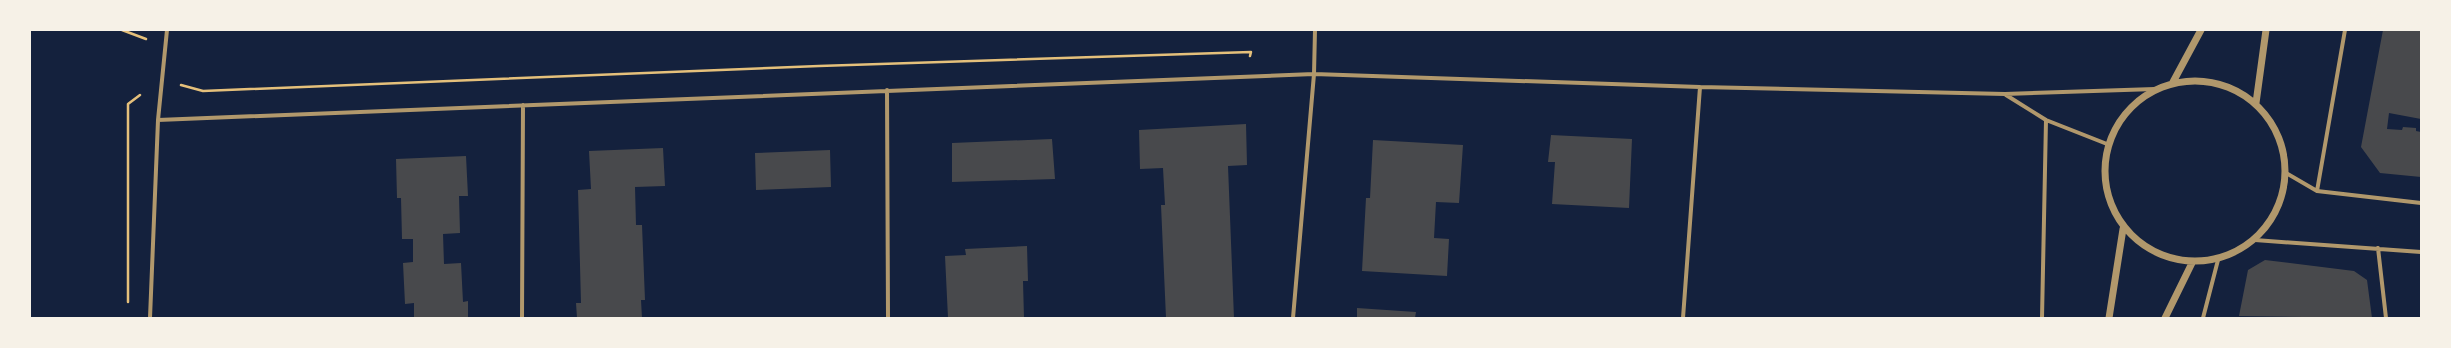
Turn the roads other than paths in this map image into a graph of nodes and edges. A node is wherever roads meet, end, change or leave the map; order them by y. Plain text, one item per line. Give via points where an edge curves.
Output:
1 (167, 30) edge
2 (1315, 30) edge
3 (2201, 30) edge
4 (2266, 30) edge
5 (2345, 30) edge
6 (1314, 74) junction
7 (2173, 82) junction
8 (1700, 87) junction
9 (2155, 89) junction
10 (887, 90) junction
11 (2005, 94) junction
12 (2256, 103) junction
13 (523, 105) junction
14 (158, 120) junction
15 (2046, 120) junction
16 (2106, 144) junction
17 (2286, 173) junction
18 (2317, 191) junction
19 (2421, 203) edge
20 (2123, 229) junction
21 (2256, 240) junction
22 (2378, 248) junction
23 (2421, 252) edge
24 (2218, 260) junction
25 (2192, 263) junction
26 (150, 318) edge
27 (522, 318) edge
28 (888, 318) edge
29 (1293, 318) edge
30 (1683, 318) edge
31 (2042, 318) edge
32 (2108, 318) edge
33 (2165, 318) edge
34 (2203, 318) edge
35 (2386, 318) edge

1 - 14 street
2 - 6 street
3 - 7 street
4 - 12 street
5 - 18 street
6 - 8 street
6 - 10 street
6 - 29 street
7 - 9 street
7 - 12 street via 2218,82
8 - 11 street
8 - 30 street
9 - 11 street
9 - 16 street via 2123,114
10 - 13 street
10 - 28 street
11 - 15 street
12 - 17 street via 2279,135
13 - 14 street
13 - 27 street
14 - 26 street
15 - 16 street
15 - 31 street
16 - 20 street via 2107,200
17 - 18 street
17 - 21 street via 2278,209
18 - 19 street
20 - 25 street via 2155,254
20 - 32 street
21 - 22 street
21 - 24 street
22 - 23 street
22 - 35 street
24 - 25 street
24 - 34 street
25 - 33 street

